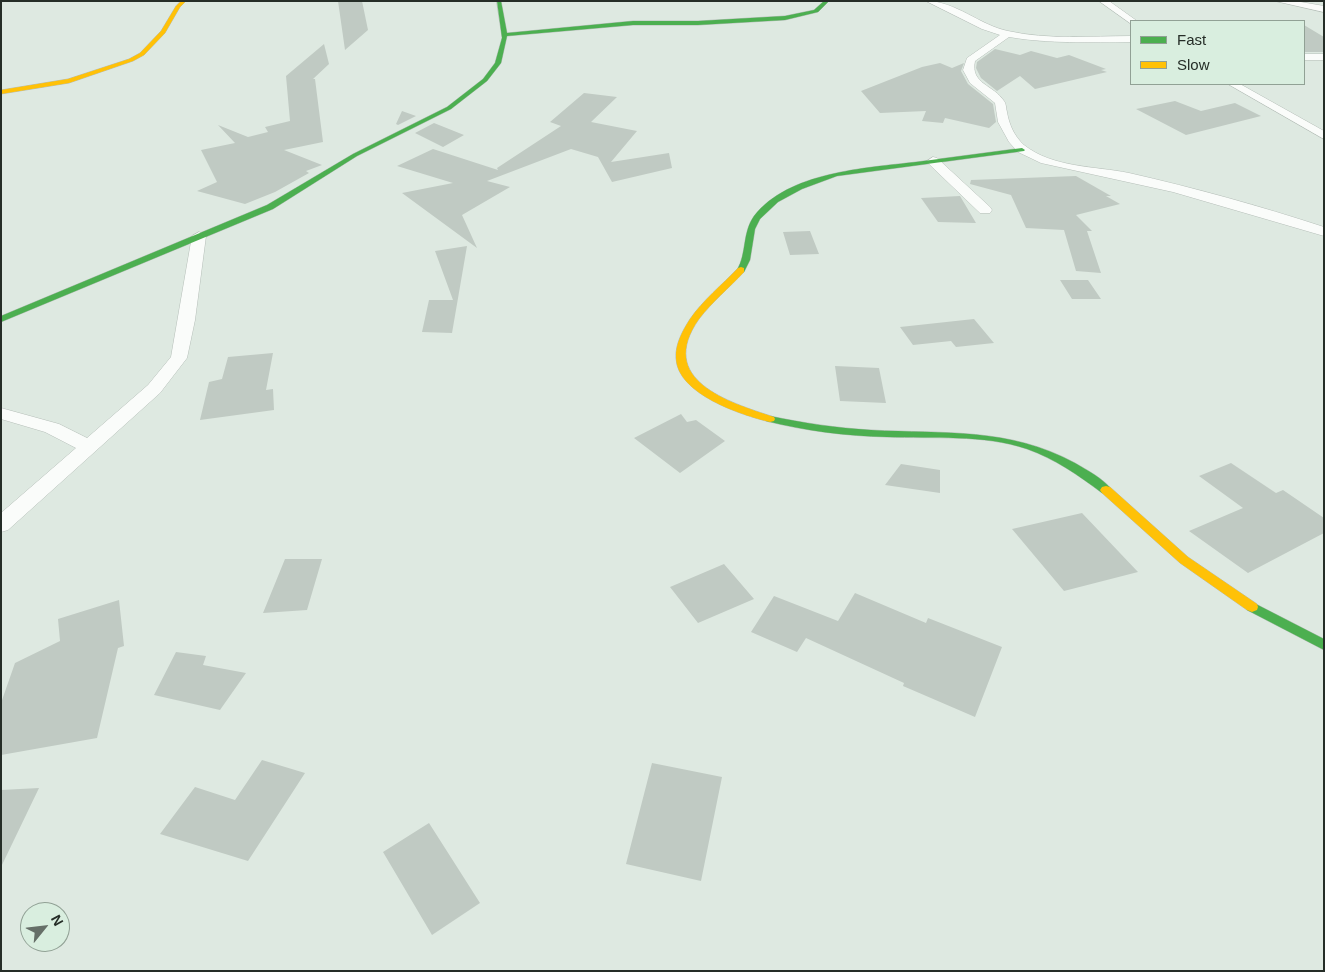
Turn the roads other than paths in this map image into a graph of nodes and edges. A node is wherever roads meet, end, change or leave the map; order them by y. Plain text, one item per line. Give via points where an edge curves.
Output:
1 (184, 1) edge
2 (499, 1) edge
3 (827, 1) edge
4 (930, 1) edge
5 (1103, 1) edge
6 (1279, 1) edge
7 (1324, 9) edge
8 (1132, 20) edge
9 (1007, 34) junction
10 (505, 35) junction
11 (1130, 40) edge
12 (1305, 56) edge
13 (1324, 57) edge
14 (1235, 85) edge
15 (1, 92) edge
16 (1324, 136) edge
17 (1022, 150) junction
18 (933, 161) junction
19 (985, 210) dead end
20 (1324, 232) edge
21 (199, 236) junction
22 (1, 319) edge
23 (1, 413) edge
24 (87, 446) junction
25 (1, 524) edge
26 (1324, 646) edge

1 - 15 street via 163,32 142,54 131,60 70,81
2 - 10 street
3 - 10 street via 816,11 785,18 633,23
4 - 9 street
5 - 8 street
6 - 7 street
9 - 11 street
9 - 17 street via 970,60 968,70 974,81 1000,102 1009,133
10 - 21 street via 491,72 450,109 368,148 296,193
12 - 13 street
14 - 16 street
17 - 18 street
17 - 20 street via 1056,164 1172,187
18 - 19 street
18 - 26 street via 836,174 815,181 762,213 751,230 750,250 740,272 717,294 684,335 678,353 685,376 711,395 742,410 811,428 991,437 1045,450 1091,477 1185,561 1237,599
21 - 22 street
21 - 24 street via 179,358 154,389
23 - 24 street via 52,428
24 - 25 street

